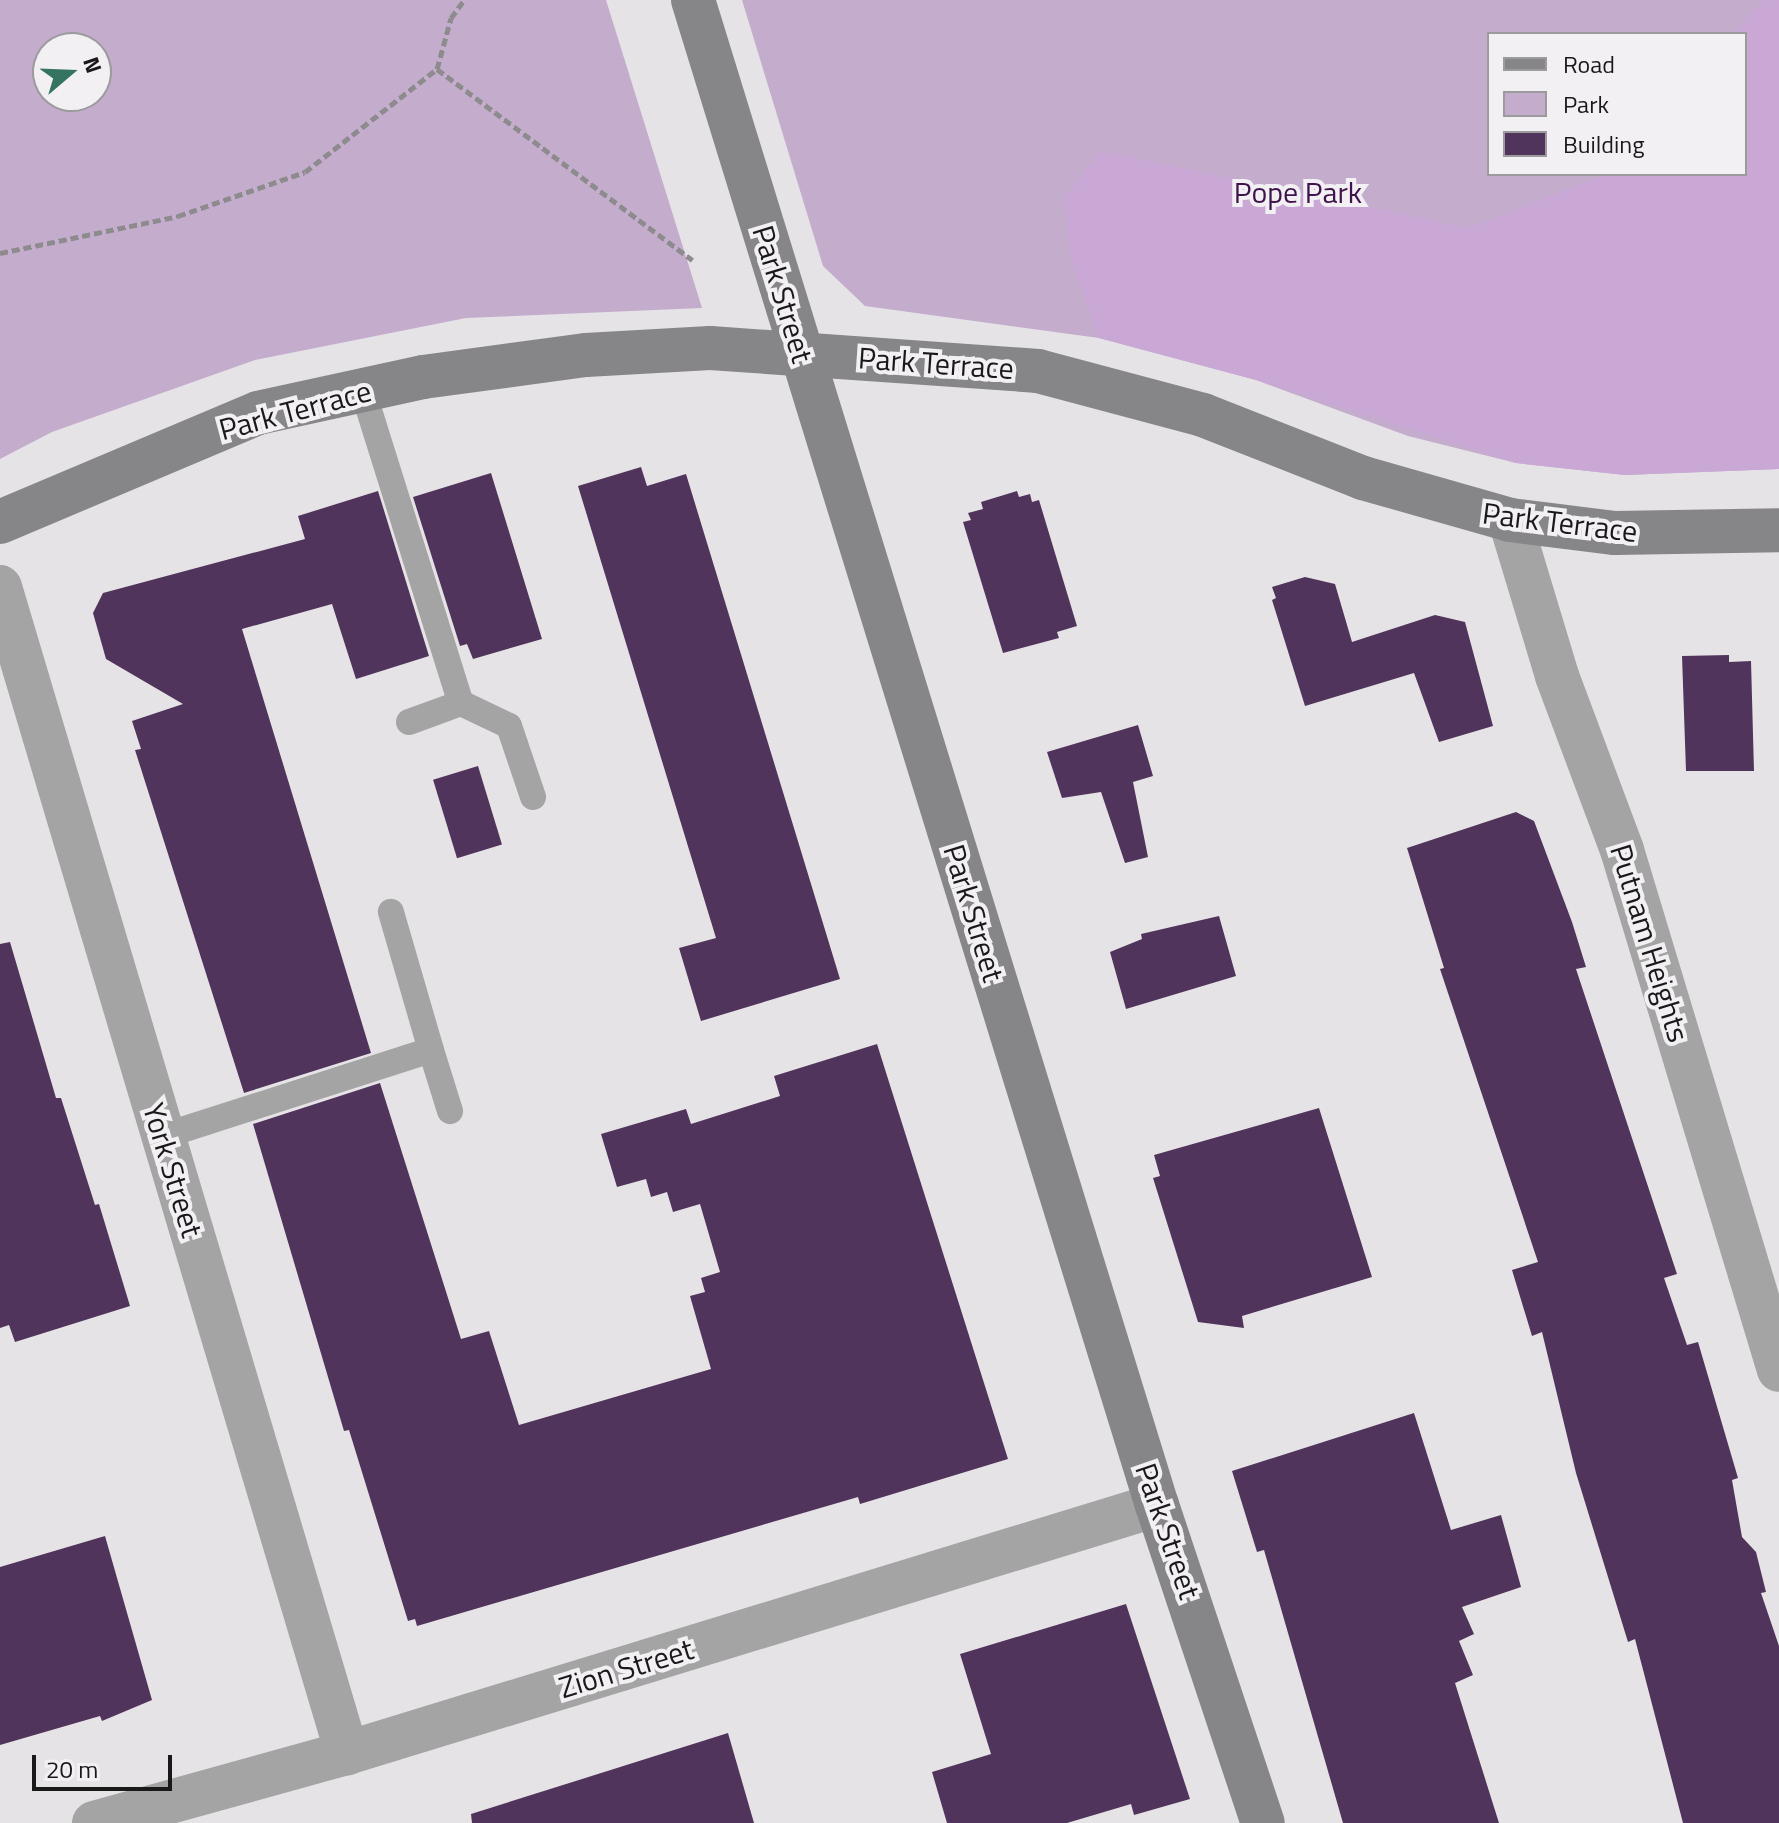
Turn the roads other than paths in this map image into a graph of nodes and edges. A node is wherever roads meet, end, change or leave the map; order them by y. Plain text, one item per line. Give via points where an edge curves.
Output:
1 (693, 0) edge
2 (802, 353) junction
3 (363, 391) junction
4 (1510, 520) junction
5 (0, 522) edge
6 (1779, 530) edge
7 (0, 587) edge
8 (461, 703) junction
9 (409, 722) dead end
10 (533, 797) dead end
11 (391, 912) dead end
12 (431, 1050) junction
13 (450, 1111) dead end
14 (163, 1136) junction
15 (1779, 1370) edge
16 (1157, 1505) junction
17 (347, 1753) junction
18 (94, 1823) edge
19 (1263, 1823) edge

1 - 2 main road, Park Street
2 - 3 main road, Park Terrace via 710,348 586,355
2 - 4 main road, Park Terrace via 971,363 1117,389 1203,415 1389,487
2 - 16 main road, Park Street
3 - 5 main road, Park Terrace via 258,413
3 - 8 lane
4 - 6 main road, Park Terrace via 1615,533
4 - 15 street, Putnam Heights via 1557,676 1622,850
7 - 14 street, York Street
8 - 9 lane
8 - 10 lane via 509,726
11 - 12 lane
12 - 13 lane
12 - 14 lane
14 - 17 street, York Street
16 - 17 street, Zion Street
16 - 19 main road, Park Street
17 - 18 street, Zion Street

